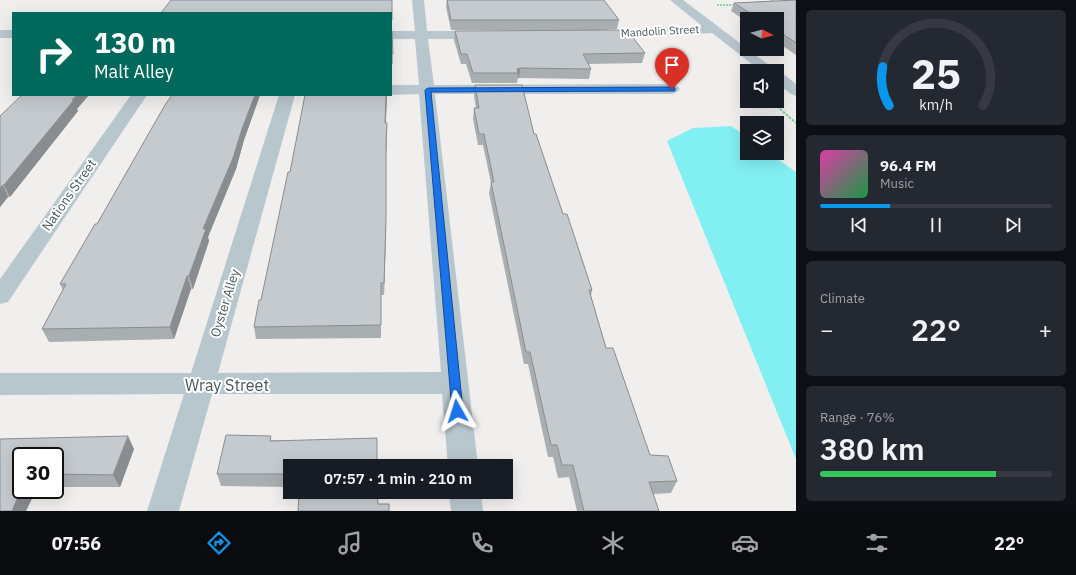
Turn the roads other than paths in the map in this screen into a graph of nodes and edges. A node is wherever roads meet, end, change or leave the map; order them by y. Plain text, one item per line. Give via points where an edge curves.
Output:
1 (418, 0) edge
2 (676, 0) edge
3 (714, 28) junction
4 (0, 34) edge
5 (12, 34) edge
6 (392, 35) edge
7 (422, 35) junction
8 (499, 35) edge
9 (587, 35) edge
10 (761, 64) edge
11 (784, 82) edge
12 (672, 89) dead end
13 (392, 90) edge
14 (428, 90) junction
15 (796, 91) edge
16 (138, 96) edge
17 (287, 96) edge
18 (0, 296) edge
19 (455, 383) junction
20 (0, 384) edge
21 (200, 385) junction
22 (462, 459) edge
23 (466, 499) edge
24 (163, 511) edge
25 (467, 511) edge

1 - 7 street
2 - 3 street
3 - 9 street, Mandolin Street
3 - 10 street
4 - 5 street
6 - 7 street
7 - 8 street
7 - 14 street
11 - 15 street
12 - 14 street
13 - 14 street
14 - 19 street
16 - 18 street, Nations Street
17 - 21 street, Oyster Alley
19 - 21 street, Wray Street
19 - 22 street
20 - 21 street, Wray Street
21 - 24 street, Oyster Alley
23 - 25 street

